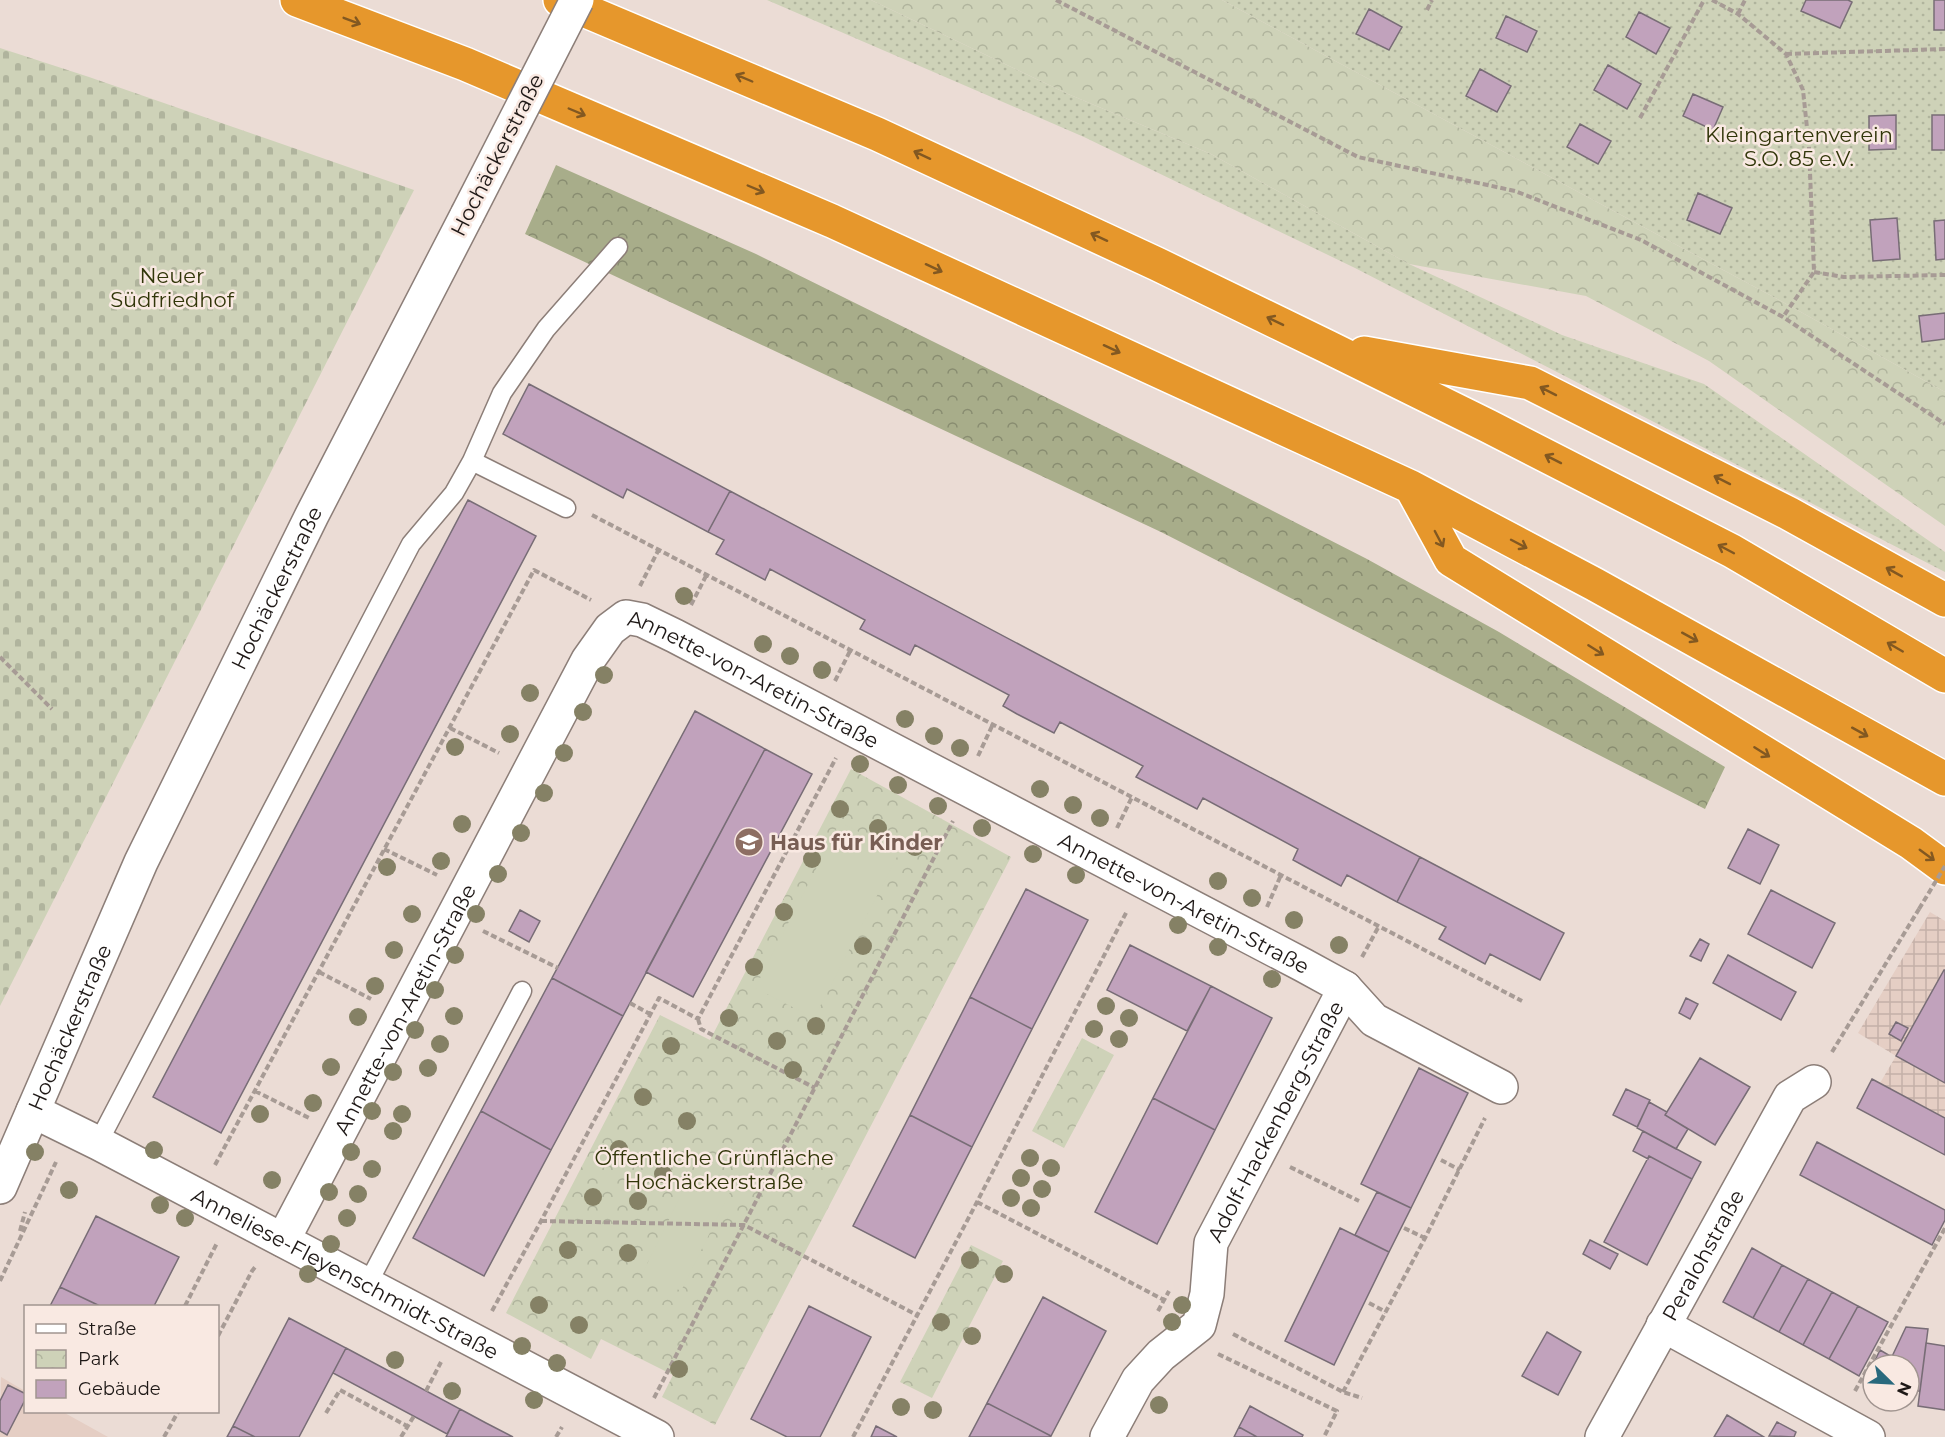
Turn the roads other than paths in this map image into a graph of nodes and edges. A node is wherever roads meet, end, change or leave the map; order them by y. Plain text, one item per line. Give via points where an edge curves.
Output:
1 (297, 0) edge
2 (560, 0) edge
3 (577, 0) edge
4 (618, 247) dead end
5 (1328, 347) junction
6 (472, 461) junction
7 (1411, 487) junction
8 (566, 508) road end
9 (1945, 600) edge
10 (1945, 676) edge
11 (1945, 779) edge
12 (1945, 867) edge
13 (1345, 988) junction
14 (522, 991) dead end
15 (1814, 1082) road end
16 (1501, 1087) road end
17 (33, 1111) junction
18 (98, 1143) junction
19 (0, 1187) edge
20 (283, 1240) junction
21 (367, 1285) junction
22 (1663, 1325) junction
23 (657, 1437) edge
24 (1107, 1437) edge
25 (1602, 1437) edge
26 (1868, 1437) edge

1 -> 7 highway via 465,64 832,221
5 -> 2 highway via 877,134
3 - 17 street, Hochäckerstraße, bridge via 188,763
4 - 6 lane via 546,329 502,393
9 -> 5 highway via 1788,513 1530,382
10 -> 5 highway via 1732,551
6 - 8 lane
6 - 18 lane via 454,493 411,544
7 -> 11 highway
7 -> 12 highway via 1451,560
13 - 16 street, Annette-von-Aretin-Straße via 1374,1020
13 - 20 street, Annette-von-Aretin-Straße via 675,636 626,617 610,629 588,660
13 - 24 street, Adolf-Hackenberg-Straße via 1211,1243 1207,1294 1192,1331 1161,1355 1138,1380
14 - 21 lane
15 - 22 street, Peralohstraße via 1790,1097
17 - 18 street, Anneliese-Fleyenschmidt-Straße
17 - 19 street, Hochäckerstraße
18 - 20 street, Anneliese-Fleyenschmidt-Straße
20 - 21 street, Anneliese-Fleyenschmidt-Straße
21 - 23 street, Anneliese-Fleyenschmidt-Straße
22 - 25 street, Peralohstraße
22 - 26 street

